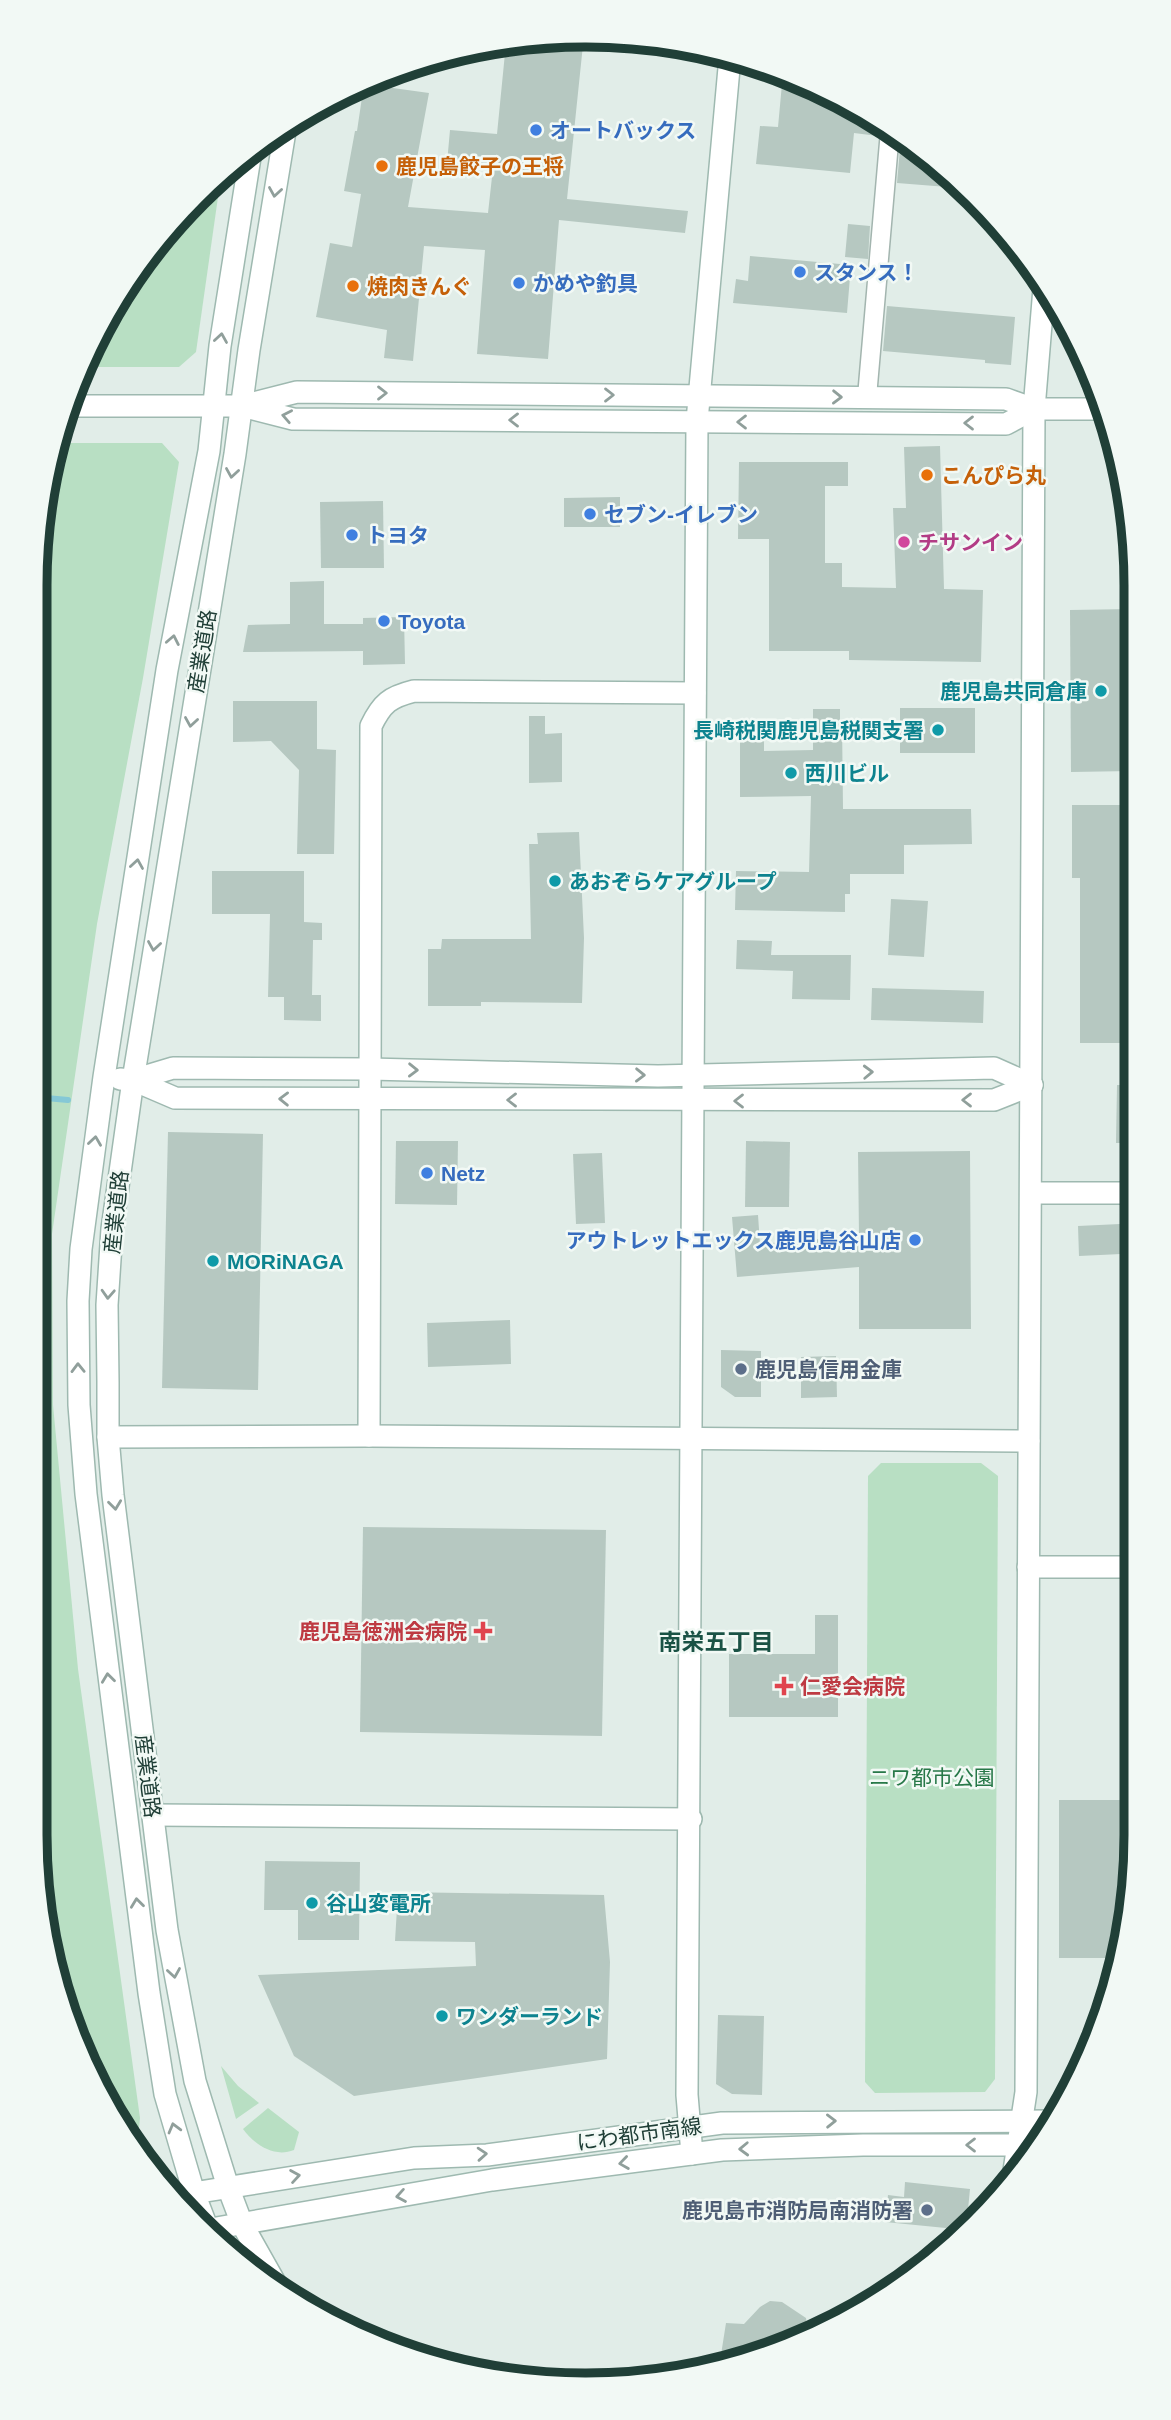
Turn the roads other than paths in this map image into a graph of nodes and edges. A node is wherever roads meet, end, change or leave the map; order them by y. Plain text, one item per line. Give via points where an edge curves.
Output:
1 (729, 67) edge
2 (284, 140) edge
3 (889, 141) edge
4 (249, 166) edge
5 (1043, 302) edge
6 (699, 396) junction
7 (867, 397) junction
8 (242, 405) junction
9 (78, 406) edge
10 (213, 406) junction
11 (1034, 409) junction
12 (1094, 409) edge
13 (697, 421) junction
14 (695, 693) junction
15 (370, 1069) junction
16 (692, 1076) junction
17 (104, 1077) junction
18 (133, 1080) junction
19 (1032, 1084) junction
20 (370, 1100) junction
21 (693, 1101) junction
22 (1031, 1193) junction
23 (1124, 1193) edge
24 (369, 1436) junction
25 (108, 1437) junction
26 (691, 1438) junction
27 (1028, 1441) junction
28 (1028, 1567) junction
29 (1124, 1567) edge
30 (153, 1815) junction
31 (691, 1819) junction
32 (1022, 2121) junction
33 (1041, 2121) edge
34 (690, 2128) junction
35 (1028, 2141) edge
36 (1025, 2145) edge
37 (692, 2154) junction
38 (228, 2187) junction
39 (183, 2192) edge
40 (186, 2195) edge
41 (242, 2224) junction
42 (220, 2228) edge
43 (267, 2268) edge

1 - 6 street
2 -> 8 street, 産業道路
3 - 7 street
10 -> 4 street, 産業道路
5 - 11 street
6 -> 7 street
8 -> 6 street via 297,393
6 - 13 street
7 - 11 street via 1006,399
8 - 10 street
13 -> 8 street via 293,419
8 -> 18 street, 産業道路
9 - 10 street
17 -> 10 street, 産業道路
11 - 12 street
11 -> 13 street via 1006,424
11 - 19 street
13 - 14 street
14 - 15 street via 414,691 380,709 371,726
14 - 16 street
15 -> 16 street
15 - 18 street via 173,1068
15 - 20 street
16 -> 19 street via 994,1068
16 - 21 street
17 - 18 street
39 -> 17 street, 産業道路 via 149,1993 82,1447 80,1248
20 -> 18 street via 174,1098
18 -> 25 street, 産業道路 via 112,1228 107,1305
19 -> 21 street via 994,1100
19 - 22 street
21 -> 20 street
20 - 24 street
21 - 26 street
22 - 23 street
22 - 27 street
24 - 25 street
24 - 26 street
25 -> 30 street, 産業道路
26 - 27 street
26 - 31 street
27 - 28 street
28 - 29 street
28 - 32 street via 1026,2092
30 - 31 street
30 -> 38 street, 産業道路 via 167,1930 195,2081
31 - 34 street
32 - 33 street, にわ都市南線
34 -> 32 street, にわ都市南線 via 722,2123
32 - 35 street
34 - 37 street
38 -> 34 street, にわ都市南線 via 414,2158 487,2155
36 -> 37 street, にわ都市南線 via 863,2145
37 -> 41 street, にわ都市南線 via 492,2180
38 - 40 street, にわ都市南線
38 - 41 street, 産業道路
41 - 42 street, にわ都市南線
41 - 43 street, 産業道路

